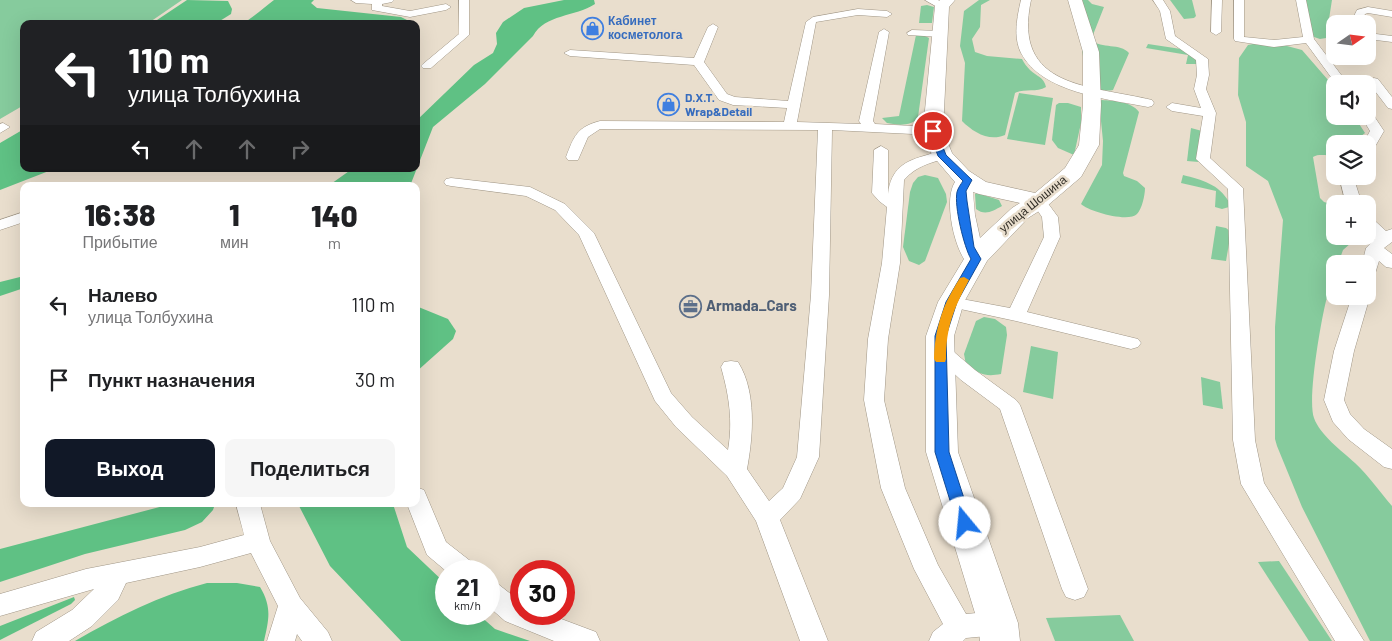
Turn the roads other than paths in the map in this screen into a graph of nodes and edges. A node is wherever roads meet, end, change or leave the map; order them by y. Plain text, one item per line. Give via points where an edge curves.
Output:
1 (356, 0) edge
2 (391, 0) edge
3 (464, 0) edge
4 (890, 0) edge
5 (1026, 0) edge
6 (1075, 0) edge
7 (1158, 0) edge
8 (1217, 0) edge
9 (1239, 0) edge
10 (1301, 0) edge
11 (378, 1) edge
12 (940, 2) edge
13 (446, 7) dead end
14 (887, 14) junction
15 (1392, 14) edge
16 (1360, 15) edge
17 (713, 27) dead end
18 (1216, 32) dead end
19 (912, 33) dead end
20 (940, 34) junction
21 (1376, 37) edge
22 (1309, 39) junction
23 (1392, 39) edge
24 (570, 53) dead end
25 (698, 62) junction
26 (427, 66) dead end
27 (1335, 75) edge
28 (1064, 82) junction
29 (1376, 85) edge
30 (1050, 90) dead end
31 (1091, 91) junction
32 (1148, 102) dead end
33 (1392, 105) edge
34 (793, 106) junction
35 (1172, 106) dead end
36 (1210, 113) junction
37 (790, 125) junction
38 (1373, 125) edge
39 (826, 126) junction
40 (1392, 127) edge
41 (872, 128) junction
42 (933, 131) junction
43 (1377, 131) junction
44 (1375, 135) edge
45 (881, 150) dead end
46 (942, 156) junction
47 (573, 157) dead end
48 (967, 180) junction
49 (450, 182) dead end
50 (1039, 201) junction
51 (895, 205) junction
52 (20, 218) edge
53 (0, 225) edge
54 (1384, 241) edge
55 (1376, 257) edge
56 (976, 259) junction
57 (1392, 263) edge
58 (952, 302) junction
59 (1358, 305) edge
60 (1016, 315) junction
61 (1131, 343) dead end
62 (940, 350) junction
63 (731, 367) dead end
64 (1392, 461) edge
65 (735, 470) junction
66 (420, 506) edge
67 (249, 507) edge
68 (766, 518) junction
69 (258, 541) junction
70 (451, 560) edge
71 (117, 574) junction
72 (1075, 589) dead end
73 (500, 601) edge
74 (0, 605) edge
75 (291, 606) junction
76 (999, 632) edge
77 (951, 634) edge
78 (46, 641) edge
79 (281, 641) edge
80 (318, 641) edge
81 (586, 641) edge
82 (814, 641) edge
83 (1350, 641) edge

1 - 11 lane
2 - 11 lane
3 - 26 lane via 464,35
4 - 14 lane
5 - 28 lane via 1022,34 1027,54 1035,65
6 - 31 street, улица Шошина via 1091,52
7 - 36 lane via 1165,11 1170,37 1202,59 1200,89
8 - 18 lane
9 - 22 lane via 1238,39 1282,45
10 - 22 lane
11 - 13 lane via 376,8 405,14
12 - 20 street
14 - 34 lane via 874,12 851,18 813,20
14 - 41 lane via 866,121
15 - 16 lane via 1374,11
17 - 25 lane
19 - 20 lane
20 - 42 street
21 - 23 lane
22 - 27 lane
24 - 25 lane
25 - 34 lane via 723,97 733,101
28 - 30 lane
28 - 31 lane
29 - 33 lane
31 - 32 lane
31 - 50 street, улица Шошина via 1089,145 1073,172
34 - 37 lane
35 - 36 lane
36 - 83 lane via 1203,159 1235,188 1244,440 1253,484
37 - 39 lane
37 - 47 lane via 600,125 583,132
38 - 43 lane
39 - 41 lane
39 - 68 lane via 820,295 808,458 792,492
40 - 43 lane
41 - 42 lane
42 - 46 street
43 - 44 lane
45 - 51 lane via 880,193
46 - 48 street
46 - 51 lane via 906,168 897,180
48 - 50 street via 988,190
48 - 56 street via 962,201 969,247
49 - 65 lane via 530,192 560,207 586,232 662,396 684,422
50 - 56 street, улица Шошина via 1002,228
50 - 60 lane via 1050,216 1052,237
51 - 77 lane via 891,263 878,339 874,400 893,488
52 - 53 lane
54 - 55 lane
54 - 57 lane
56 - 58 street, улица Шошина
58 - 60 lane
58 - 62 street, улица Шошина via 940,336
59 - 64 lane via 1334,400 1341,418 1356,434
60 - 61 lane
62 - 72 lane via 1009,405
62 - 76 street, улица Шошина via 942,452
63 - 65 lane via 740,394 743,418
65 - 68 lane
66 - 70 lane via 436,548
67 - 69 lane
68 - 82 lane
69 - 71 lane
69 - 75 lane
71 - 74 lane
71 - 78 lane via 109,592 82,618
73 - 81 lane via 515,613
75 - 79 lane
75 - 80 lane
76 - 77 lane

